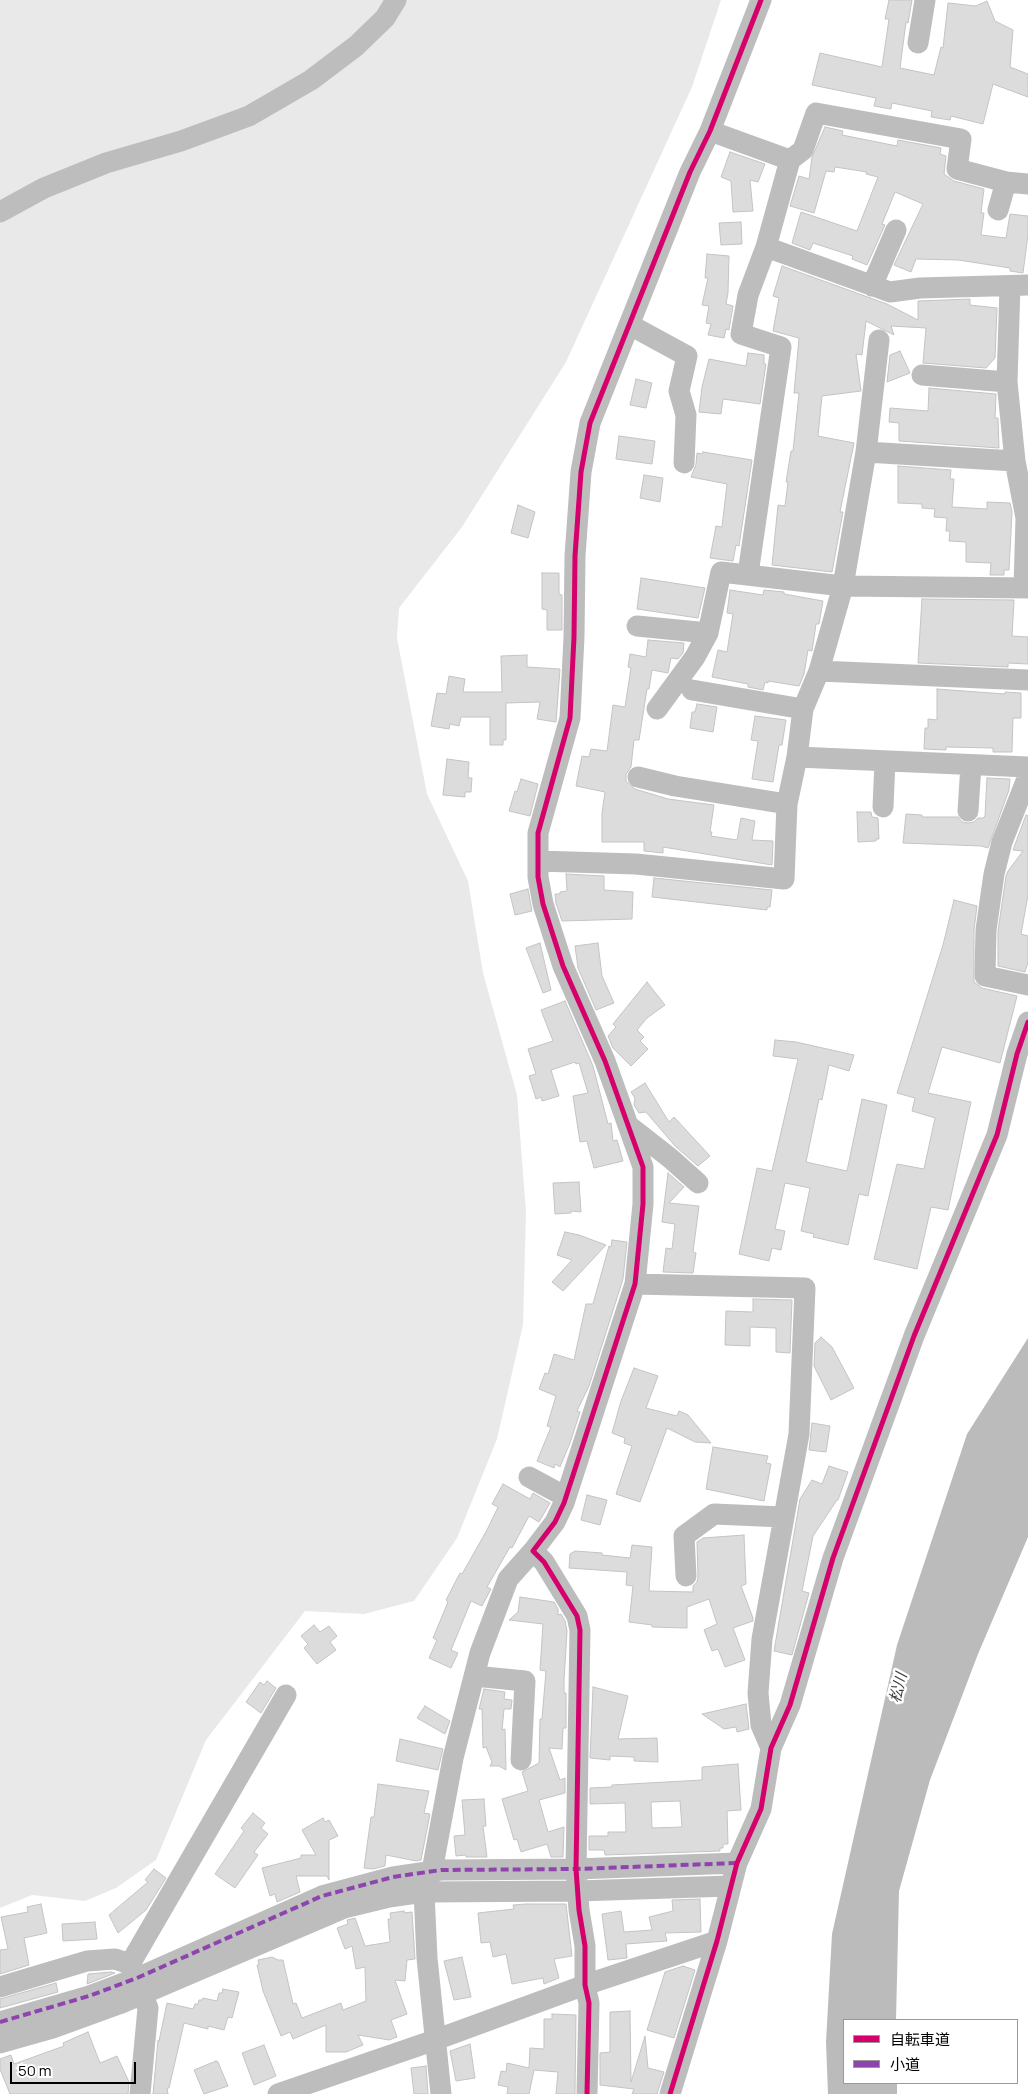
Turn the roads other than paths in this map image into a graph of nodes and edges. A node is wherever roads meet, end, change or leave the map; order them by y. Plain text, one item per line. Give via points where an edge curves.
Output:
1 (396, 0) edge
2 (761, 0) edge
3 (925, 0) edge
4 (918, 43) dead end
5 (710, 131) junction
6 (790, 160) junction
7 (1006, 182) junction
8 (1028, 184) edge
9 (998, 210) dead end
10 (0, 212) edge
11 (896, 230) dead end
12 (766, 247) junction
13 (1019, 285) edge
14 (872, 286) junction
15 (630, 325) junction
16 (879, 340) dead end
17 (922, 375) dead end
18 (1006, 382) junction
19 (866, 452) junction
20 (1015, 461) junction
21 (684, 463) dead end
22 (748, 574) junction
23 (843, 586) junction
24 (1026, 587) edge
25 (637, 626) dead end
26 (708, 633) junction
27 (819, 671) junction
28 (1028, 680) edge
29 (692, 690) dead end
30 (657, 709) dead end
31 (803, 709) junction
32 (797, 757) junction
33 (885, 761) junction
34 (971, 765) junction
35 (1028, 767) edge
36 (1028, 776) edge
37 (638, 777) dead end
38 (787, 804) junction
39 (883, 807) dead end
40 (968, 811) dead end
41 (538, 861) junction
42 (1028, 985) edge
43 (1028, 1022) edge
44 (629, 1126) junction
45 (698, 1183) dead end
46 (635, 1284) junction
47 (529, 1477) dead end
48 (566, 1497) junction
49 (783, 1517) junction
50 (533, 1551) junction
51 (686, 1576) dead end
52 (474, 1676) junction
53 (286, 1695) dead end
54 (771, 1748) junction
55 (522, 1760) dead end
56 (737, 1863) junction
57 (576, 1869) junction
58 (432, 1871) junction
59 (730, 1886) junction
60 (578, 1891) junction
61 (424, 1892) junction
62 (717, 1941) junction
63 (136, 1978) junction
64 (585, 1985) junction
65 (0, 1987) edge
66 (0, 2022) edge
67 (435, 2040) junction
68 (0, 2043) edge
69 (140, 2094) edge
70 (278, 2094) edge
71 (440, 2094) edge
72 (587, 2094) edge
73 (670, 2094) edge

1 - 10 street via 385,18 356,46 311,80 249,116 182,141 106,163 44,188
2 - 5 street
3 - 4 street
5 - 6 street
5 - 15 street via 690,172
6 - 7 street via 803,150 816,113 961,138 957,169
6 - 12 street
7 - 8 street
7 - 9 street
11 - 14 street
12 - 14 street
12 - 22 street via 748,295 741,334 781,347
13 - 14 street via 890,292
13 - 18 street
15 - 21 street via 687,356 680,391 686,415
15 - 41 street via 590,423 581,472 570,718 538,833
16 - 19 street
17 - 18 street
18 - 20 street
19 - 20 street
19 - 23 street
20 - 24 street via 1026,518
22 - 23 street
22 - 26 street via 721,572
23 - 24 street
23 - 27 street
25 - 26 street
26 - 30 street via 695,657
27 - 28 street
27 - 31 street
29 - 31 street
31 - 32 street
32 - 33 street
32 - 38 street
33 - 34 street
33 - 39 street
34 - 35 street
34 - 40 street
36 - 42 street via 1002,842 994,874 986,930 985,976
37 - 38 street
38 - 41 street via 784,879 636,864
41 - 44 street via 543,904 562,966 605,1061
43 - 54 street via 996,1135 914,1336 833,1558 790,1705
44 - 45 street
44 - 46 street via 643,1167 643,1204
46 - 48 street
46 - 49 street via 806,1288 799,1434
47 - 48 street
48 - 50 street via 555,1522
49 - 51 street via 714,1514 684,1536
49 - 54 street via 762,1639 758,1693 761,1725
50 - 52 street via 508,1579
50 - 57 street via 544,1562 577,1616 580,1630
52 - 55 street via 525,1681
52 - 58 street via 453,1758
53 - 63 street
54 - 56 street via 761,1809
56 - 57 street
56 - 59 street
57 - 58 street
57 - 60 street
58 - 61 street
58 - 63 street via 384,1879 322,1896
59 - 60 street
59 - 62 street
60 - 61 street
60 - 64 street
61 - 63 street via 344,1908
61 - 67 street
62 - 64 street
62 - 73 street
63 - 65 street via 115,1959 88,1961
63 - 66 street via 89,1996
63 - 68 street via 119,2004
63 - 69 street via 148,2008
64 - 67 street
64 - 72 street via 589,2003
67 - 70 street
67 - 71 street

